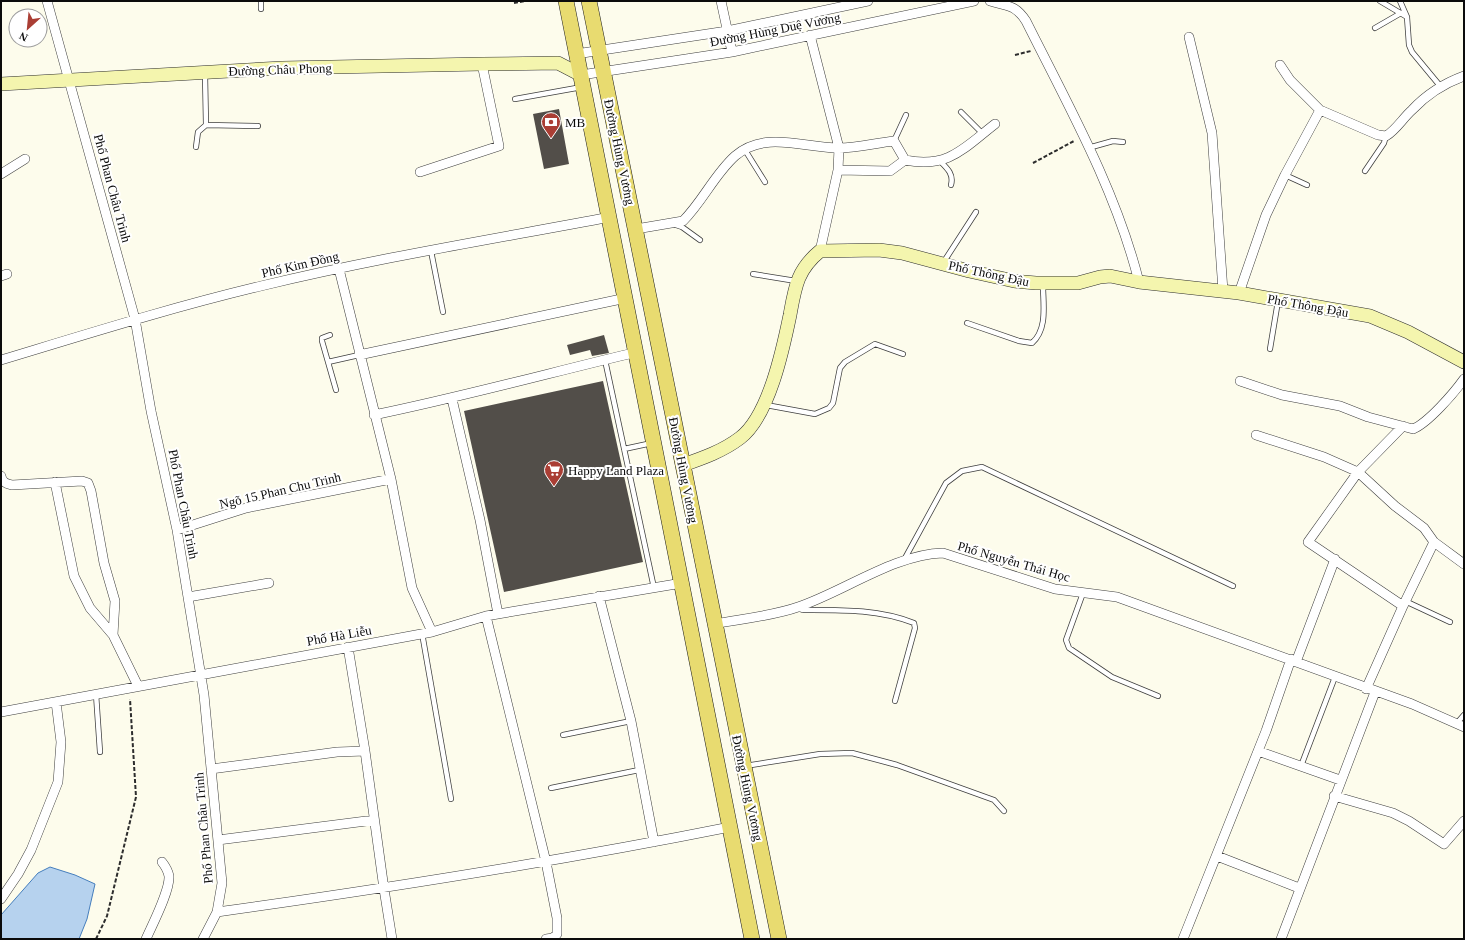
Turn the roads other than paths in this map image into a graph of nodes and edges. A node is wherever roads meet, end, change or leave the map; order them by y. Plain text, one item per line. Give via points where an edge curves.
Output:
1 (47, 1) edge
2 (261, 1) edge
3 (566, 1) edge
4 (588, 1) edge
5 (721, 1) edge
6 (868, 1) edge
7 (974, 1) edge
8 (990, 1) edge
9 (1380, 1) edge
10 (1400, 1) edge
11 (261, 9) dead end
12 (1401, 13) junction
13 (1407, 17) junction
14 (1375, 28) dead end
15 (727, 31) junction
16 (810, 35) junction
17 (1189, 37) dead end
18 (599, 51) junction
19 (732, 52) junction
20 (576, 54) junction
21 (482, 64) junction
22 (558, 64) junction
23 (1280, 65) dead end
24 (205, 72) junction
25 (603, 72) junction
26 (1464, 76) edge
27 (69, 80) junction
28 (582, 81) junction
29 (1, 84) edge
30 (1441, 87) junction
31 (515, 99) dead end
32 (1320, 110) junction
33 (961, 112) dead end
34 (906, 115) dead end
35 (995, 124) dead end
36 (206, 125) junction
37 (258, 126) dead end
38 (983, 134) junction
39 (1386, 136) junction
40 (894, 141) junction
41 (1123, 142) dead end
42 (196, 147) dead end
43 (838, 148) junction
44 (1088, 148) junction
45 (745, 150) junction
46 (25, 159) dead end
47 (905, 160) junction
48 (940, 161) junction
49 (838, 170) junction
50 (1365, 170) dead end
51 (420, 172) dead end
52 (1, 174) edge
53 (1285, 175) junction
54 (765, 182) dead end
55 (951, 184) dead end
56 (1307, 185) dead end
57 (976, 212) dead end
58 (610, 217) junction
59 (668, 223) junction
60 (636, 229) junction
61 (700, 240) dead end
62 (431, 251) junction
63 (820, 251) junction
64 (943, 263) junction
65 (340, 269) junction
66 (753, 274) dead end
67 (796, 281) junction
68 (1139, 282) junction
69 (1043, 283) junction
70 (1223, 291) junction
71 (1239, 293) junction
72 (626, 298) junction
73 (1278, 300) junction
74 (443, 312) dead end
75 (135, 319) junction
76 (967, 323) dead end
77 (330, 335) dead end
78 (1270, 349) dead end
79 (637, 352) junction
80 (903, 354) dead end
81 (359, 355) junction
82 (1, 360) edge
83 (605, 360) junction
84 (328, 362) junction
85 (1464, 362) edge
86 (1240, 381) dead end
87 (1463, 383) edge
88 (336, 390) dead end
89 (452, 399) junction
90 (764, 404) junction
91 (374, 415) junction
92 (1403, 426) junction
93 (1256, 435) dead end
94 (654, 443) junction
95 (624, 449) junction
96 (683, 465) junction
97 (1358, 472) junction
98 (1, 476) edge
99 (391, 479) junction
100 (55, 482) junction
101 (177, 530) junction
102 (1434, 542) junction
103 (1335, 558) junction
104 (903, 561) junction
105 (1464, 564) edge
106 (269, 583) dead end
107 (682, 583) junction
108 (1233, 586) dead end
109 (654, 588) junction
110 (1083, 593) junction
111 (599, 596) junction
112 (188, 597) junction
113 (1404, 603) junction
114 (797, 608) junction
115 (498, 614) junction
116 (486, 616) junction
117 (1450, 622) dead end
118 (714, 624) junction
119 (432, 632) junction
120 (422, 633) junction
121 (113, 635) junction
122 (348, 647) junction
123 (1294, 660) junction
124 (201, 674) junction
125 (1335, 677) junction
126 (133, 687) junction
127 (1370, 690) junction
128 (96, 694) junction
129 (1158, 696) dead end
130 (895, 701) dead end
131 (56, 702) junction
132 (731, 703) junction
133 (706, 708) junction
134 (1, 712) edge
135 (1464, 715) edge
136 (631, 721) junction
137 (1461, 724) edge
138 (563, 735) dead end
139 (365, 751) junction
140 (1258, 751) junction
141 (100, 752) dead end
142 (744, 766) junction
143 (1301, 766) junction
144 (211, 769) junction
145 (639, 770) junction
146 (1340, 780) junction
147 (551, 788) dead end
148 (1334, 796) junction
149 (451, 799) dead end
150 (1004, 811) dead end
151 (374, 820) junction
152 (1464, 821) edge
153 (730, 827) junction
154 (218, 840) junction
155 (654, 842) junction
156 (1217, 856) junction
157 (162, 862) dead end
158 (546, 862) junction
159 (1300, 888) junction
160 (384, 889) junction
161 (1, 899) edge
162 (217, 912) junction
163 (146, 939) edge
164 (203, 939) edge
165 (392, 939) edge
166 (546, 939) edge
167 (752, 939) edge
168 (779, 939) edge
169 (1183, 939) edge
170 (1281, 939) edge

1 - 27 street, Phố Phan Châu Trinh
2 - 11 lane
3 - 20 main road, Đường Hùng Vương
4 - 18 main road, Đường Hùng Vương
5 - 15 street
6 - 15 street, Đường Hùng Duệ Vương
7 - 16 street, Đường Hùng Duệ Vương
8 - 44 street via 1019,11 1040,48
9 - 12 lane
10 - 13 lane
12 - 13 lane
12 - 14 lane
13 - 30 lane via 1412,52
15 - 18 street, Đường Hùng Duệ Vương
15 - 19 street
16 - 19 street, Đường Hùng Duệ Vương
16 - 43 street
17 - 70 street via 1212,133
18 - 20 street, Đường Hùng Duệ Vương
18 - 25 main road, Đường Hùng Vương
19 - 25 street, Đường Hùng Duệ Vương
20 - 22 street, Đường Châu Phong
20 - 28 main road, Đường Hùng Vương
21 - 22 street, Đường Châu Phong
21 - 24 street, Đường Châu Phong
21 - 51 street via 499,146
22 - 28 street, Đường Châu Phong
23 - 32 street via 1290,80
24 - 27 street, Đường Châu Phong
24 - 36 lane
25 - 28 street, Đường Hùng Duệ Vương
25 - 60 main road, Đường Hùng Vương
26 - 30 street
27 - 29 street, Đường Châu Phong
27 - 75 street, Phố Phan Châu Trinh
28 - 31 lane
28 - 58 main road, Đường Hùng Vương
30 - 39 street via 1413,108
32 - 39 street via 1378,135
32 - 53 street
33 - 38 lane
34 - 40 lane
35 - 38 street
36 - 37 lane
36 - 42 lane via 198,132
38 - 48 street via 950,158
39 - 50 lane
40 - 43 street
40 - 47 street
41 - 44 lane via 1113,141
43 - 45 street via 783,141
43 - 49 street
44 - 68 street via 1132,253
45 - 54 lane
45 - 59 street via 722,169 683,220
46 - 52 street
47 - 48 street via 921,163
47 - 49 street via 890,171
48 - 55 lane via 951,173
49 - 63 street
53 - 56 lane
53 - 71 street via 1266,215
57 - 64 lane
58 - 62 street, Phố Kim Đồng
58 - 72 main road, Đường Hùng Vương
59 - 60 street
59 - 61 lane via 682,228
60 - 96 main road, Đường Hùng Vương
62 - 65 street, Phố Kim Đồng
62 - 74 lane
63 - 64 street, Phố Thông Đậu via 890,251
63 - 67 street via 806,265
64 - 69 street, Phố Thông Đậu via 1014,281
65 - 75 street, Phố Kim Đồng
65 - 81 street
66 - 67 lane
67 - 90 street via 780,353
68 - 69 street, Phố Thông Đậu via 1110,276 1078,283
68 - 70 street, Phố Thông Đậu
69 - 76 lane via 1044,322 1037,338 1032,342 1019,341
70 - 71 street, Phố Thông Đậu
71 - 73 street, Phố Thông Đậu
72 - 79 main road, Đường Hùng Vương
72 - 81 street
73 - 78 lane
73 - 85 street, Phố Thông Đậu via 1370,316
75 - 82 street, Phố Kim Đồng
75 - 101 street, Phố Phan Châu Trinh via 151,411
77 - 84 lane via 322,338
79 - 83 street
79 - 94 main road, Đường Hùng Vương
80 - 90 lane via 875,344 845,362 837,376 833,403 829,408 815,414
81 - 84 lane
81 - 91 street
83 - 89 street
83 - 95 lane
84 - 88 lane
86 - 92 street via 1282,395 1340,406 1368,417
87 - 92 street via 1419,426 1413,429
89 - 91 street
89 - 115 street via 480,520
90 - 96 street via 756,422 741,438 724,449
91 - 99 street
92 - 97 street
93 - 97 street via 1324,457
94 - 95 lane
94 - 107 main road, Đường Hùng Vương
95 - 109 lane
96 - 118 main road, Đường Hùng Vương
97 - 102 street via 1424,528
97 - 103 street via 1308,542
98 - 100 street via 6,484
99 - 101 street, Ngõ 15 Phan Chu Trinh via 246,508
99 - 119 street via 412,588
100 - 121 street via 74,576 90,608
100 - 121 street via 82,481 90,486 104,563 115,601
101 - 112 street, Phố Phan Châu Trinh
102 - 105 street
102 - 113 street
103 - 113 street via 1362,580
103 - 123 street
104 - 108 lane via 946,483 962,471 982,467
104 - 110 street, Phố Nguyễn Thái Học via 943,553 1055,589
104 - 114 street, Phố Nguyễn Thái Học
106 - 112 street
107 - 109 street, Phố Hà Liễu
107 - 133 main road, Đường Hùng Vương
109 - 111 street, Phố Hà Liễu
110 - 123 street, Phố Nguyễn Thái Học via 1118,597
110 - 129 lane via 1066,640 1069,648 1112,677
111 - 115 street, Phố Hà Liễu
111 - 136 street
112 - 124 street, Phố Phan Châu Trinh
113 - 117 lane
113 - 127 street
114 - 118 street, Phố Nguyễn Thái Học
114 - 130 lane via 848,610 896,616 914,623 915,628
115 - 116 street, Phố Hà Liễu
116 - 119 street, Phố Hà Liễu
116 - 158 street
118 - 132 main road, Đường Hùng Vương
119 - 120 street, Phố Hà Liễu
120 - 122 street, Phố Hà Liễu
120 - 149 lane
121 - 126 street
122 - 124 street, Phố Hà Liễu
122 - 139 street
123 - 125 street, Phố Nguyễn Thái Học
123 - 140 street
124 - 126 street, Phố Hà Liễu
124 - 144 street, Phố Phan Châu Trinh
125 - 127 street, Phố Nguyễn Thái Học
125 - 143 lane
126 - 128 street, Phố Hà Liễu
127 - 137 street, Phố Nguyễn Thái Học
127 - 146 street
128 - 131 street, Phố Hà Liễu
128 - 141 lane
131 - 134 street, Phố Hà Liễu
131 - 161 street via 61,742 58,782 31,850
132 - 133 main road
132 - 142 main road, Đường Hùng Vương
133 - 153 main road, Đường Hùng Vương
135 - 137 lane
136 - 138 lane
136 - 145 street
139 - 144 street via 337,752
139 - 151 street
140 - 143 street
140 - 156 street
142 - 150 lane via 820,754 852,753 897,765 994,800
142 - 168 main road, Đường Hùng Vương
143 - 146 street
144 - 154 street, Phố Phan Châu Trinh
145 - 147 lane
145 - 155 street
146 - 148 street
148 - 152 street via 1393,813 1444,844
148 - 159 street
151 - 154 street
151 - 160 street
153 - 155 street
153 - 167 main road, Đường Hùng Vương
154 - 162 street, Phố Phan Châu Trinh via 222,883
155 - 158 street
156 - 159 street
156 - 169 street
157 - 163 street via 169,878 160,909
158 - 160 street
158 - 166 street via 558,930 553,938
159 - 170 street
160 - 162 street
160 - 165 street
162 - 164 street, Phố Phan Châu Trinh

